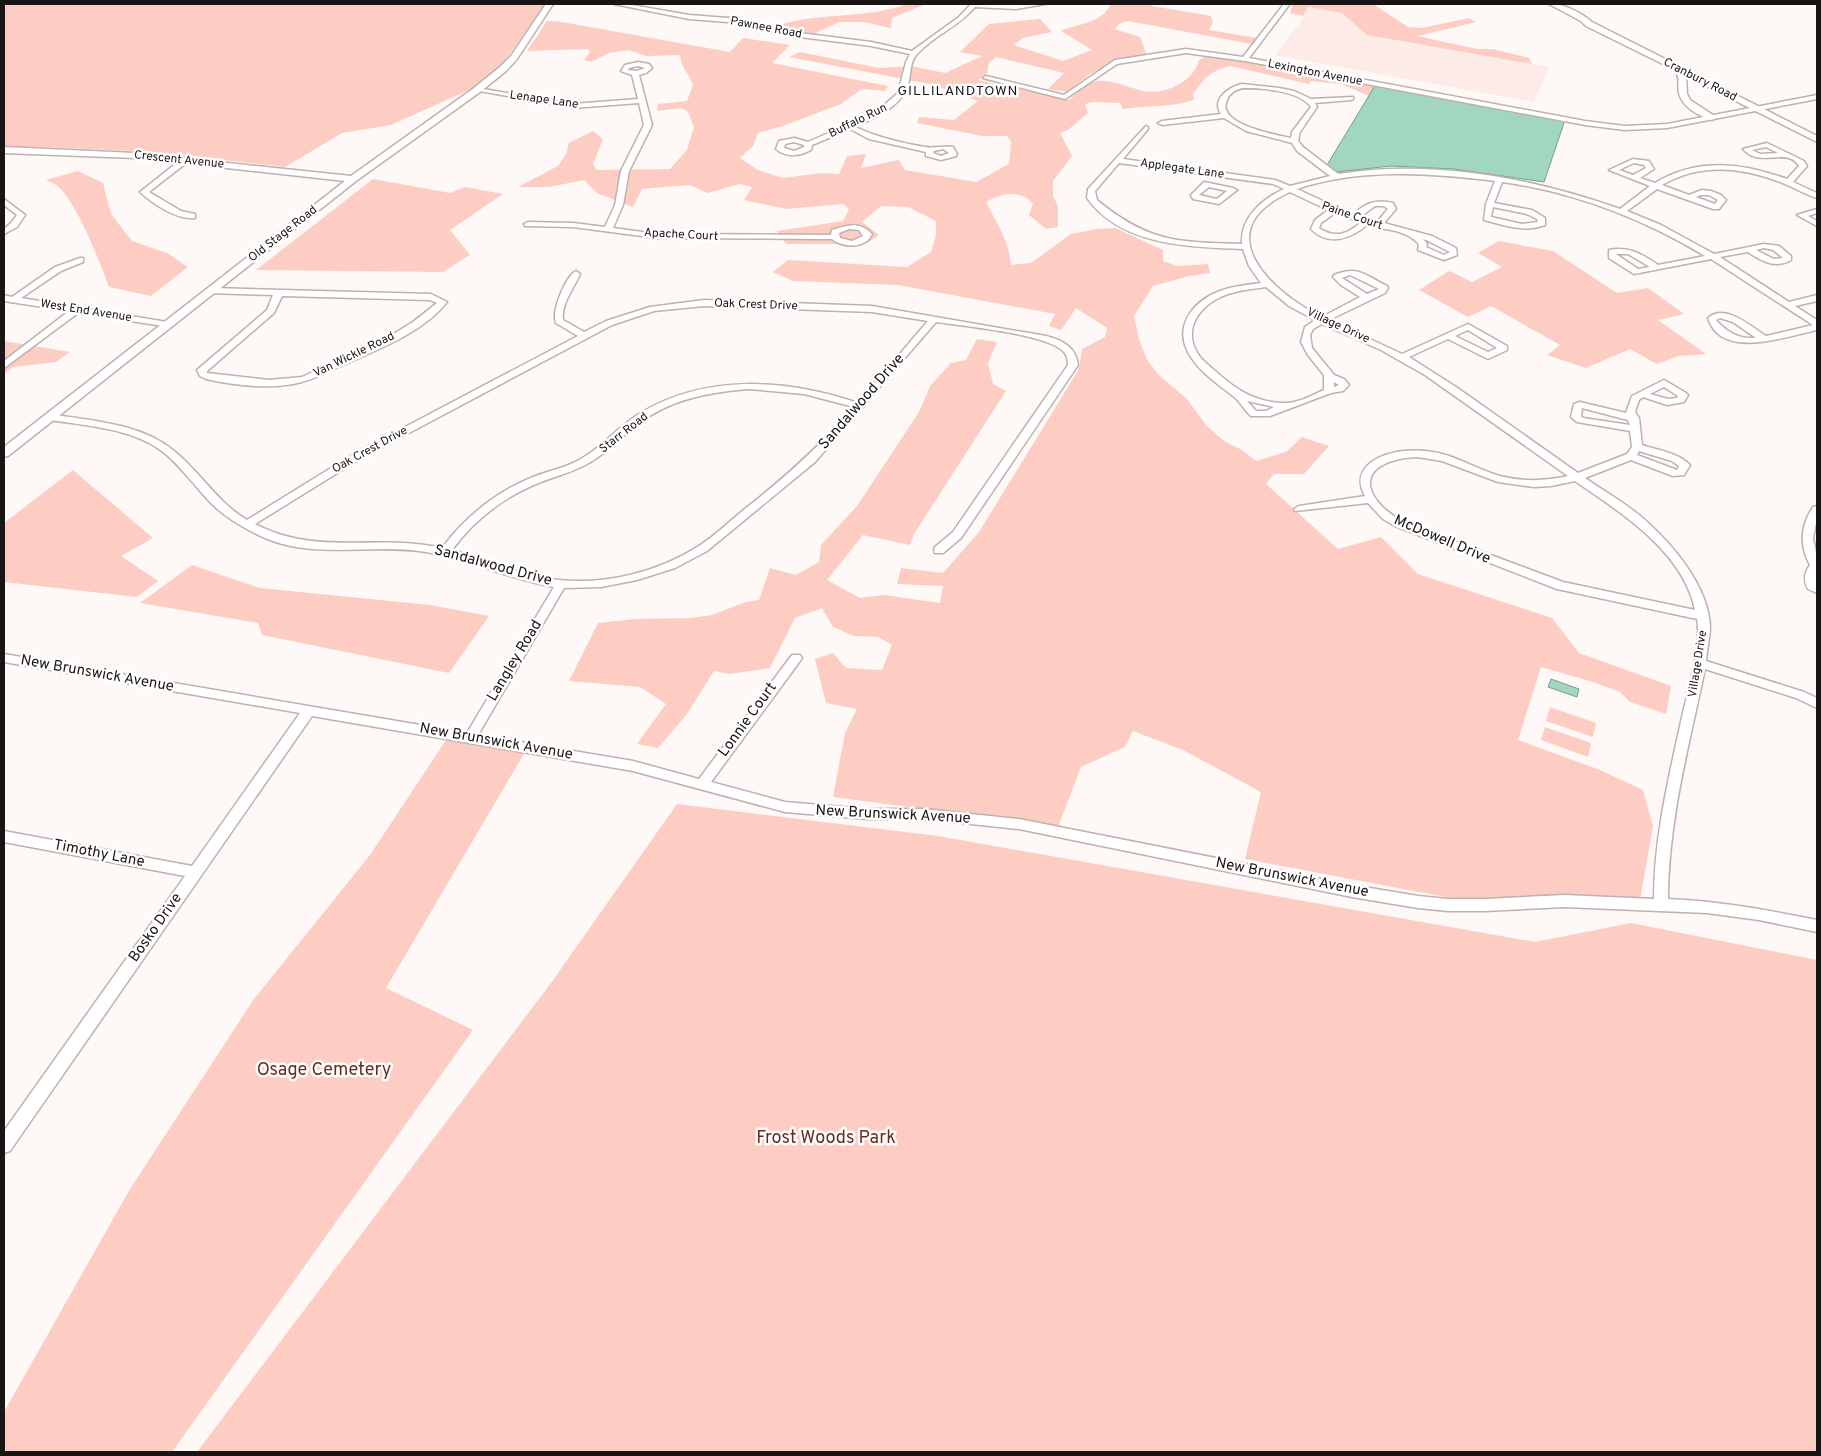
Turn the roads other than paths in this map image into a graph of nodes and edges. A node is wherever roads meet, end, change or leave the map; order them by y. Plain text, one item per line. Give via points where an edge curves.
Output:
1 (550, 4) edge
2 (618, 4) edge
3 (974, 4) edge
4 (1042, 4) edge
5 (1553, 4) edge
6 (1286, 5) dead end
7 (665, 7) dead end
8 (656, 11) junction
9 (1584, 19) junction
10 (913, 53) junction
11 (1245, 59) junction
12 (1677, 68) junction
13 (635, 74) dead end
14 (986, 78) dead end
15 (477, 90) junction
16 (1817, 92) edge
17 (1817, 97) edge
18 (1351, 98) dead end
19 (642, 101) junction
20 (1312, 101) junction
21 (1759, 105) junction
22 (1708, 115) junction
23 (1225, 116) junction
24 (1162, 123) dead end
25 (850, 127) junction
26 (1146, 128) dead end
27 (1817, 129) edge
28 (1817, 139) edge
29 (1294, 141) junction
30 (808, 144) dead end
31 (4, 150) edge
32 (929, 150) dead end
33 (1787, 154) dead end
34 (186, 160) junction
35 (1118, 161) junction
36 (1337, 177) junction
37 (1246, 178) junction
38 (1634, 178) dead end
39 (354, 179) junction
40 (1499, 180) junction
41 (1789, 182) junction
42 (1656, 186) junction
43 (1233, 190) dead end
44 (1291, 190) junction
45 (1817, 196) edge
46 (4, 201) edge
47 (1490, 204) junction
48 (1716, 207) dead end
49 (1333, 210) junction
50 (1817, 211) edge
51 (1622, 212) junction
52 (192, 216) dead end
53 (1354, 218) junction
54 (1365, 222) junction
55 (528, 224) dead end
56 (1817, 224) edge
57 (1378, 226) junction
58 (608, 229) junction
59 (4, 232) edge
60 (1416, 236) dead end
61 (834, 237) dead end
62 (1245, 247) junction
63 (1749, 249) dead end
64 (1712, 256) junction
65 (80, 260) dead end
66 (1657, 268) junction
67 (576, 274) dead end
68 (1268, 284) junction
69 (210, 291) junction
70 (278, 294) junction
71 (1366, 298) junction
72 (1817, 298) edge
73 (8, 299) edge
74 (1787, 305) junction
75 (76, 310) junction
76 (934, 319) junction
77 (1321, 319) junction
78 (168, 325) junction
79 (1817, 326) edge
80 (584, 336) junction
81 (1448, 336) junction
82 (1764, 339) junction
83 (1402, 357) junction
84 (4, 365) edge
85 (1330, 377) junction
86 (1329, 391) junction
87 (1642, 394) dead end
88 (859, 406) junction
89 (50, 417) junction
90 (1634, 424) junction
91 (1637, 447) junction
92 (4, 454) edge
93 (1631, 456) junction
94 (1577, 477) junction
95 (1370, 499) junction
96 (1299, 509) dead end
97 (1817, 509) edge
98 (248, 524) junction
99 (939, 550) dead end
100 (445, 552) junction
101 (1817, 566) edge
102 (561, 584) junction
103 (1817, 589) edge
104 (1703, 616) junction
105 (4, 658) edge
106 (796, 658) dead end
107 (1700, 663) junction
108 (1817, 702) edge
109 (309, 710) junction
110 (470, 738) junction
111 (702, 784) junction
112 (4, 836) edge
113 (195, 872) junction
114 (1661, 905) junction
115 (1817, 926) edge
116 (4, 1145) edge

1 - 15 main road, Old Stage Road via 514,57
2 - 8 street, Pawnee Road
3 - 4 street via 1016,7
3 - 10 street
5 - 9 main road, Cranbury Road
6 - 11 street
7 - 8 street
8 - 10 street, Pawnee Road via 742,21 792,34
9 - 12 main road, Cranbury Road
9 - 21 main road, Cranbury Road via 1597,22
10 - 25 street, Buffalo Run via 907,63 906,86 900,97 883,111
11 - 14 street, Lexington Avenue via 1186,51 1115,62 1065,96
11 - 22 street, Lexington Avenue via 1624,128 1667,126
12 - 21 main road, Cranbury Road
12 - 22 main road via 1684,78 1684,97
13 - 19 street
15 - 19 street, Lenape Lane via 573,106
15 - 39 main road, Old Stage Road
16 - 21 street
17 - 21 street
18 - 20 street
19 - 58 street via 648,125 625,172 619,205
20 - 23 street via 1299,95 1242,86 1224,97 1221,108
20 - 29 street via 1314,106 1296,132
21 - 22 street, Lexington Avenue
21 - 27 main road, Cranbury Road
21 - 28 main road, Cranbury Road
23 - 24 street
23 - 29 street via 1258,132
25 - 30 street, Buffalo Run
25 - 32 street
26 - 35 street, Applegate Lane
29 - 36 street
31 - 34 main road, Crescent Avenue via 59,150
33 - 41 street via 1803,166
34 - 39 main road, Crescent Avenue
34 - 52 street via 144,192 178,213
35 - 37 street, Applegate Lane
35 - 62 street, Applegate Lane via 1091,191 1091,198 1099,207 1135,231 1159,241
36 - 40 street via 1411,172
36 - 44 street
37 - 43 street, Applegate Lane
37 - 44 street, Applegate Lane via 1274,182
38 - 42 street
39 - 69 main road, Old Stage Road
40 - 47 street
40 - 51 street via 1566,194
41 - 42 street via 1750,171 1711,167 1680,172
41 - 45 street
42 - 48 street
42 - 51 street
44 - 49 street, Paine Court
44 - 62 street via 1273,197 1258,210 1246,232
46 - 59 street via 21,215
47 - 47 street via 1486,218 1525,226 1542,223 1541,218 1534,214
49 - 53 street, Paine Court
49 - 54 street via 1314,229 1335,238 1352,234
50 - 56 street via 1801,215
51 - 64 street
53 - 54 street, Paine Court
53 - 57 street via 1371,203 1390,205 1392,209
54 - 57 street, Paine Court
55 - 58 street, Apache Court
57 - 60 street, Paine Court
58 - 61 street, Apache Court via 673,236
62 - 68 street, Village Drive via 1253,266
63 - 64 street
64 - 66 street
64 - 74 street
65 - 73 street via 58,269
66 - 66 street via 1637,272 1612,256 1612,252 1632,251
67 - 80 street via 557,316 558,321
68 - 77 street, Village Drive via 1289,302
68 - 86 street via 1213,298 1196,310 1187,327 1187,342 1196,358 1240,397 1254,414 1267,414
69 - 70 street, Van Wickle Road
69 - 78 main road, Old Stage Road
70 - 70 street, Van Wickle Road via 431,297 443,302 435,312 403,332 305,379 288,384 270,384 203,374 202,370 271,311
71 - 71 street via 1384,288 1358,274 1349,272 1337,277
71 - 77 street
72 - 74 street
73 - 75 street, West End Avenue
74 - 79 street
75 - 78 street, West End Avenue
75 - 84 street
76 - 80 street, Oak Crest Drive via 872,309 704,303 638,313
76 - 88 street, Sandalwood Drive
76 - 99 street, Oak Crest Drive via 1048,338 1068,350 1073,360 1073,365 957,536
77 - 83 street, Village Drive
77 - 85 street via 1309,327 1305,342 1308,351
78 - 89 main road, Old Stage Road
79 - 82 street
80 - 98 street, Oak Crest Drive via 356,457
81 - 81 street via 1468,327 1504,348 1488,356
81 - 83 street
82 - 82 street via 1739,342 1712,318 1720,315 1731,317
83 - 94 street, Village Drive
85 - 86 street
85 - 86 street via 1344,385
87 - 90 street via 1635,398 1630,412
88 - 100 street, Starr Road via 801,389 758,385 732,386 686,396 645,415 584,461 504,496 470,522
88 - 102 street, Sandalwood Drive via 818,453 692,554 664,568 632,578
89 - 92 main road, Old Stage Road
89 - 98 street, Sandalwood Drive via 150,439 167,449 216,502
90 - 90 street via 1580,420 1576,417 1577,406
90 - 91 street
91 - 93 street
91 - 93 street via 1685,465 1677,474
93 - 94 street
94 - 95 street via 1551,483 1508,482 1444,458 1404,454 1382,460 1371,468 1365,479
94 - 104 street, Village Drive via 1640,521 1663,544 1692,585
95 - 96 street
95 - 104 street, McDowell Drive via 1382,513 1399,524 1531,576 1561,586
97 - 101 street via 1811,518 1808,543 1808,550
98 - 100 street, Sandalwood Drive via 275,538 296,544 397,545
100 - 102 street, Sandalwood Drive
101 - 103 street via 1809,577
102 - 110 street, Langley Road
104 - 107 street, Village Drive
105 - 109 street, New Brunswick Avenue
106 - 111 street, Lonnie Court
107 - 108 street
107 - 114 street, Village Drive via 1673,789 1661,864
109 - 110 street, New Brunswick Avenue
109 - 113 street, Bosko Drive
110 - 111 street, New Brunswick Avenue via 633,766
111 - 114 street, New Brunswick Avenue via 785,807 868,814 923,814 1019,824 1418,902 1448,905 1564,901
112 - 113 street, Timothy Lane
113 - 116 street, Bosko Drive
114 - 115 street, New Brunswick Avenue via 1707,907

